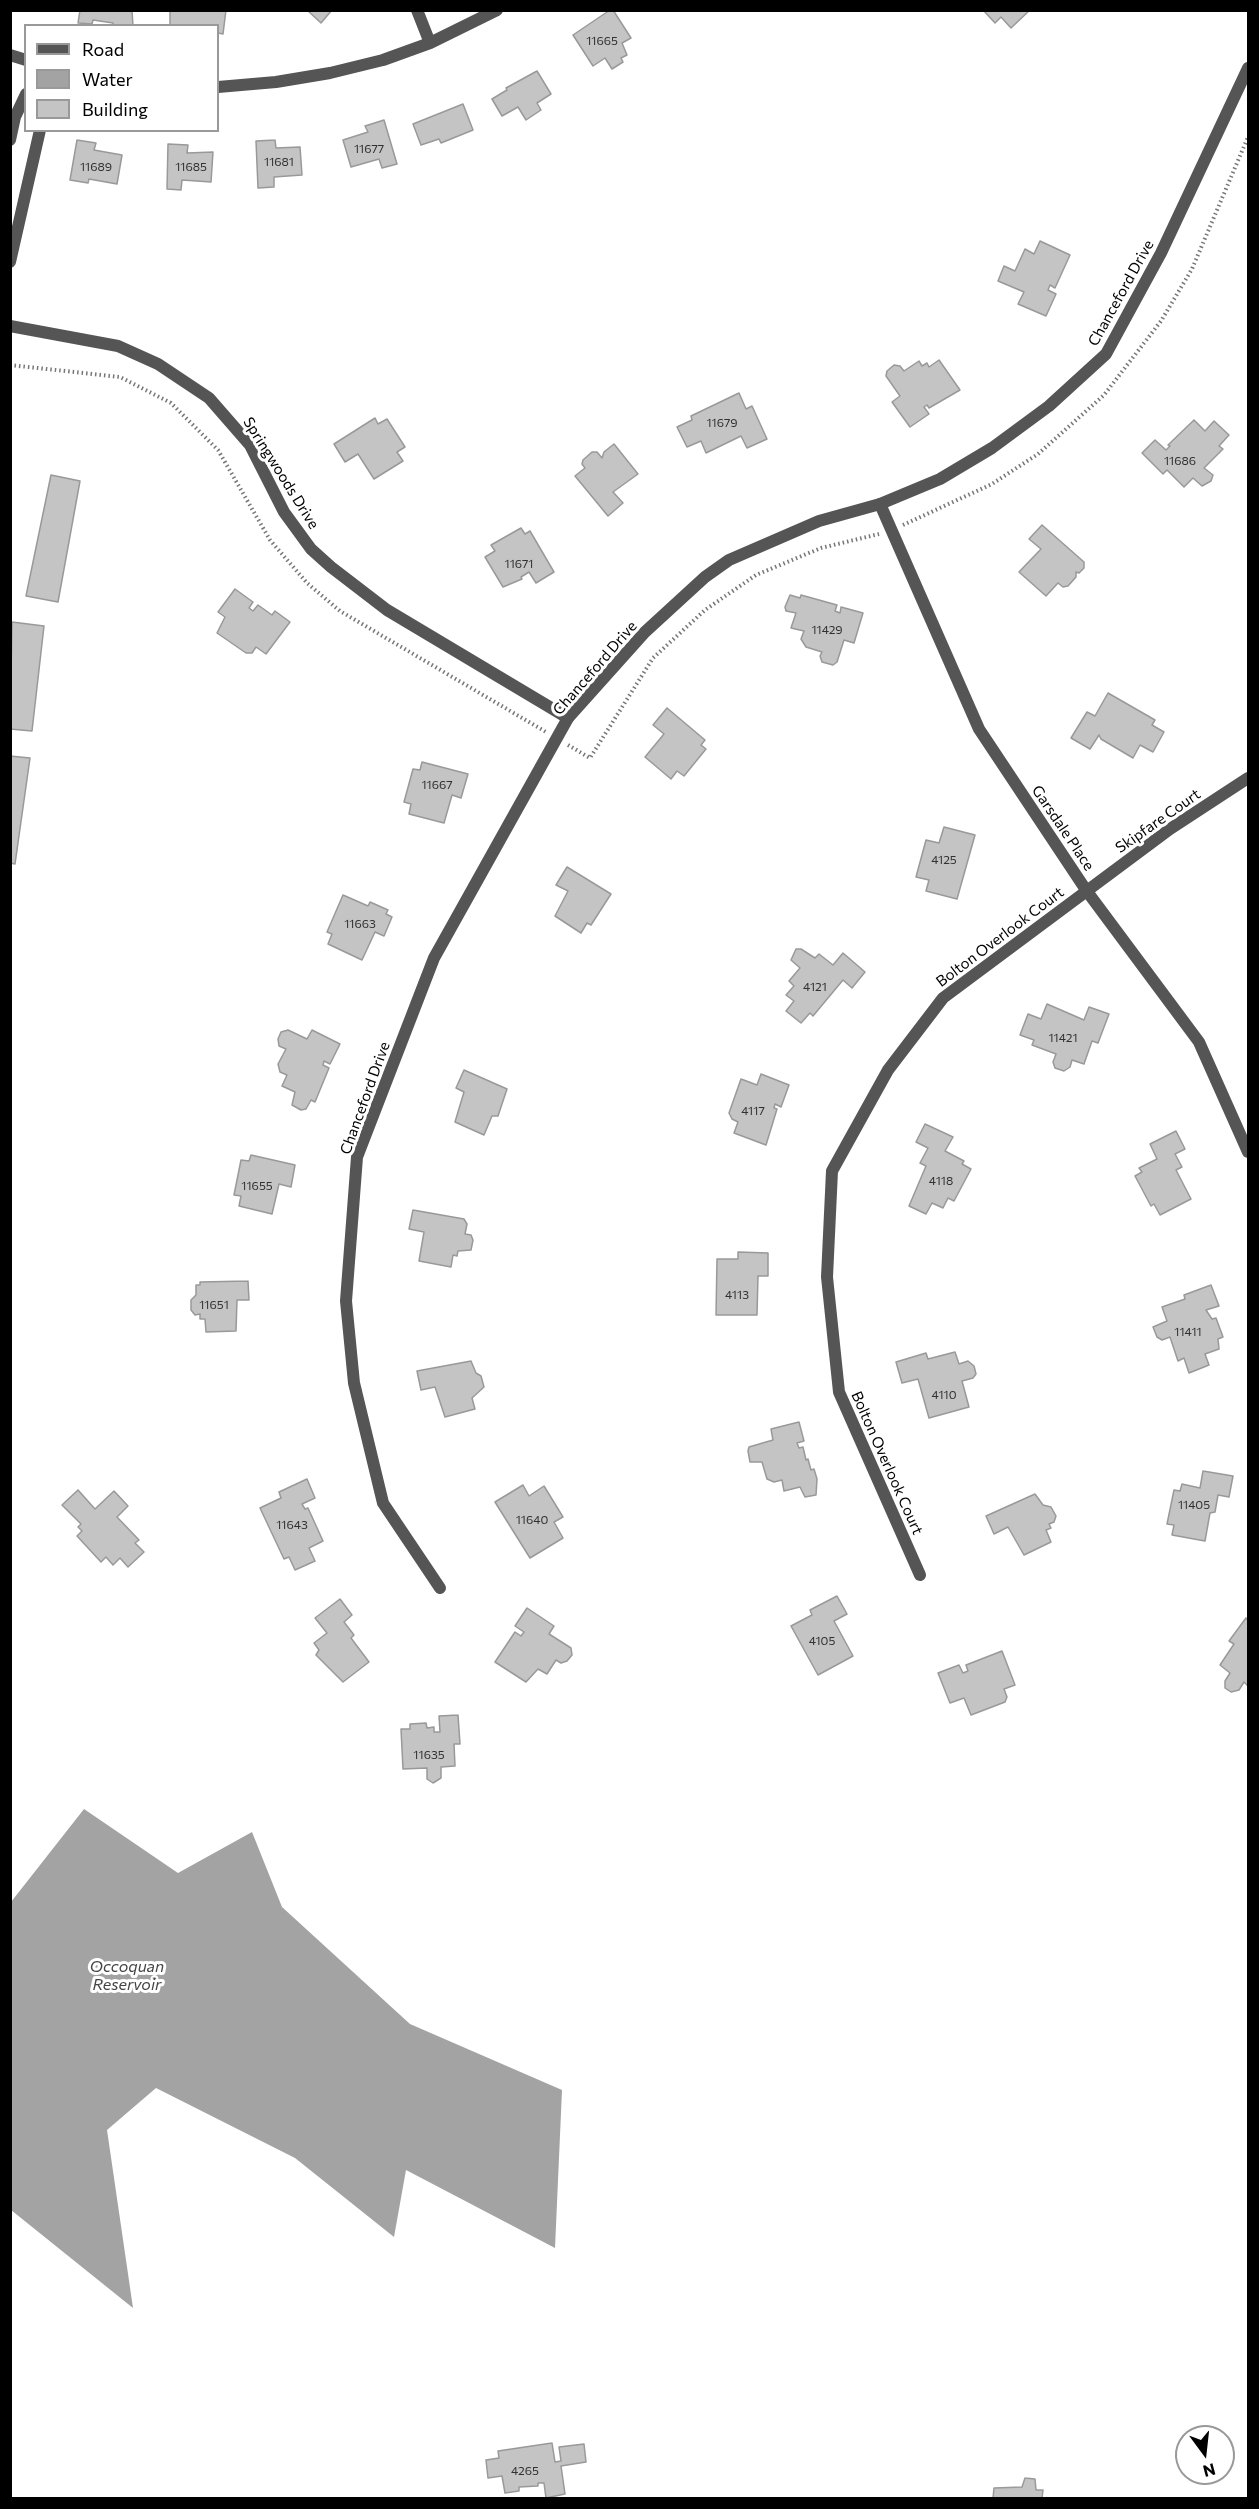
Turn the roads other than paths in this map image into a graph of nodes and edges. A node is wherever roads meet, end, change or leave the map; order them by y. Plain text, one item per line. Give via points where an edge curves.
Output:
1 (417, 10) edge
2 (497, 10) edge
3 (430, 43) junction
4 (1248, 68) edge
5 (219, 87) edge
6 (24, 98) edge
7 (40, 132) edge
8 (10, 140) edge
9 (10, 262) edge
10 (10, 326) edge
11 (880, 504) junction
12 (568, 718) junction
13 (1248, 778) edge
14 (1086, 890) junction
15 (1248, 1152) edge
16 (920, 1575) dead end
17 (440, 1588) dead end

1 - 3 street
2 - 3 street
3 - 5 street via 330,73
4 - 11 street, Chanceford Drive via 1161,253 1106,354 1049,406 992,448 940,479
6 - 8 street
7 - 9 street
10 - 12 street, Springwoods Drive via 118,346 158,363 209,398 250,445 284,512 311,549 331,567 387,610
11 - 12 street, Chanceford Drive via 819,521 729,560 645,632
11 - 14 street, Garsdale Place via 979,729
12 - 17 street, Chanceford Drive via 434,958 357,1157 346,1301 354,1383 383,1503
13 - 14 street, Skipfare Court
14 - 15 street, Garsdale Place via 1199,1042
14 - 16 street, Bolton Overlook Court via 944,998 888,1070 832,1171 827,1276 839,1392

